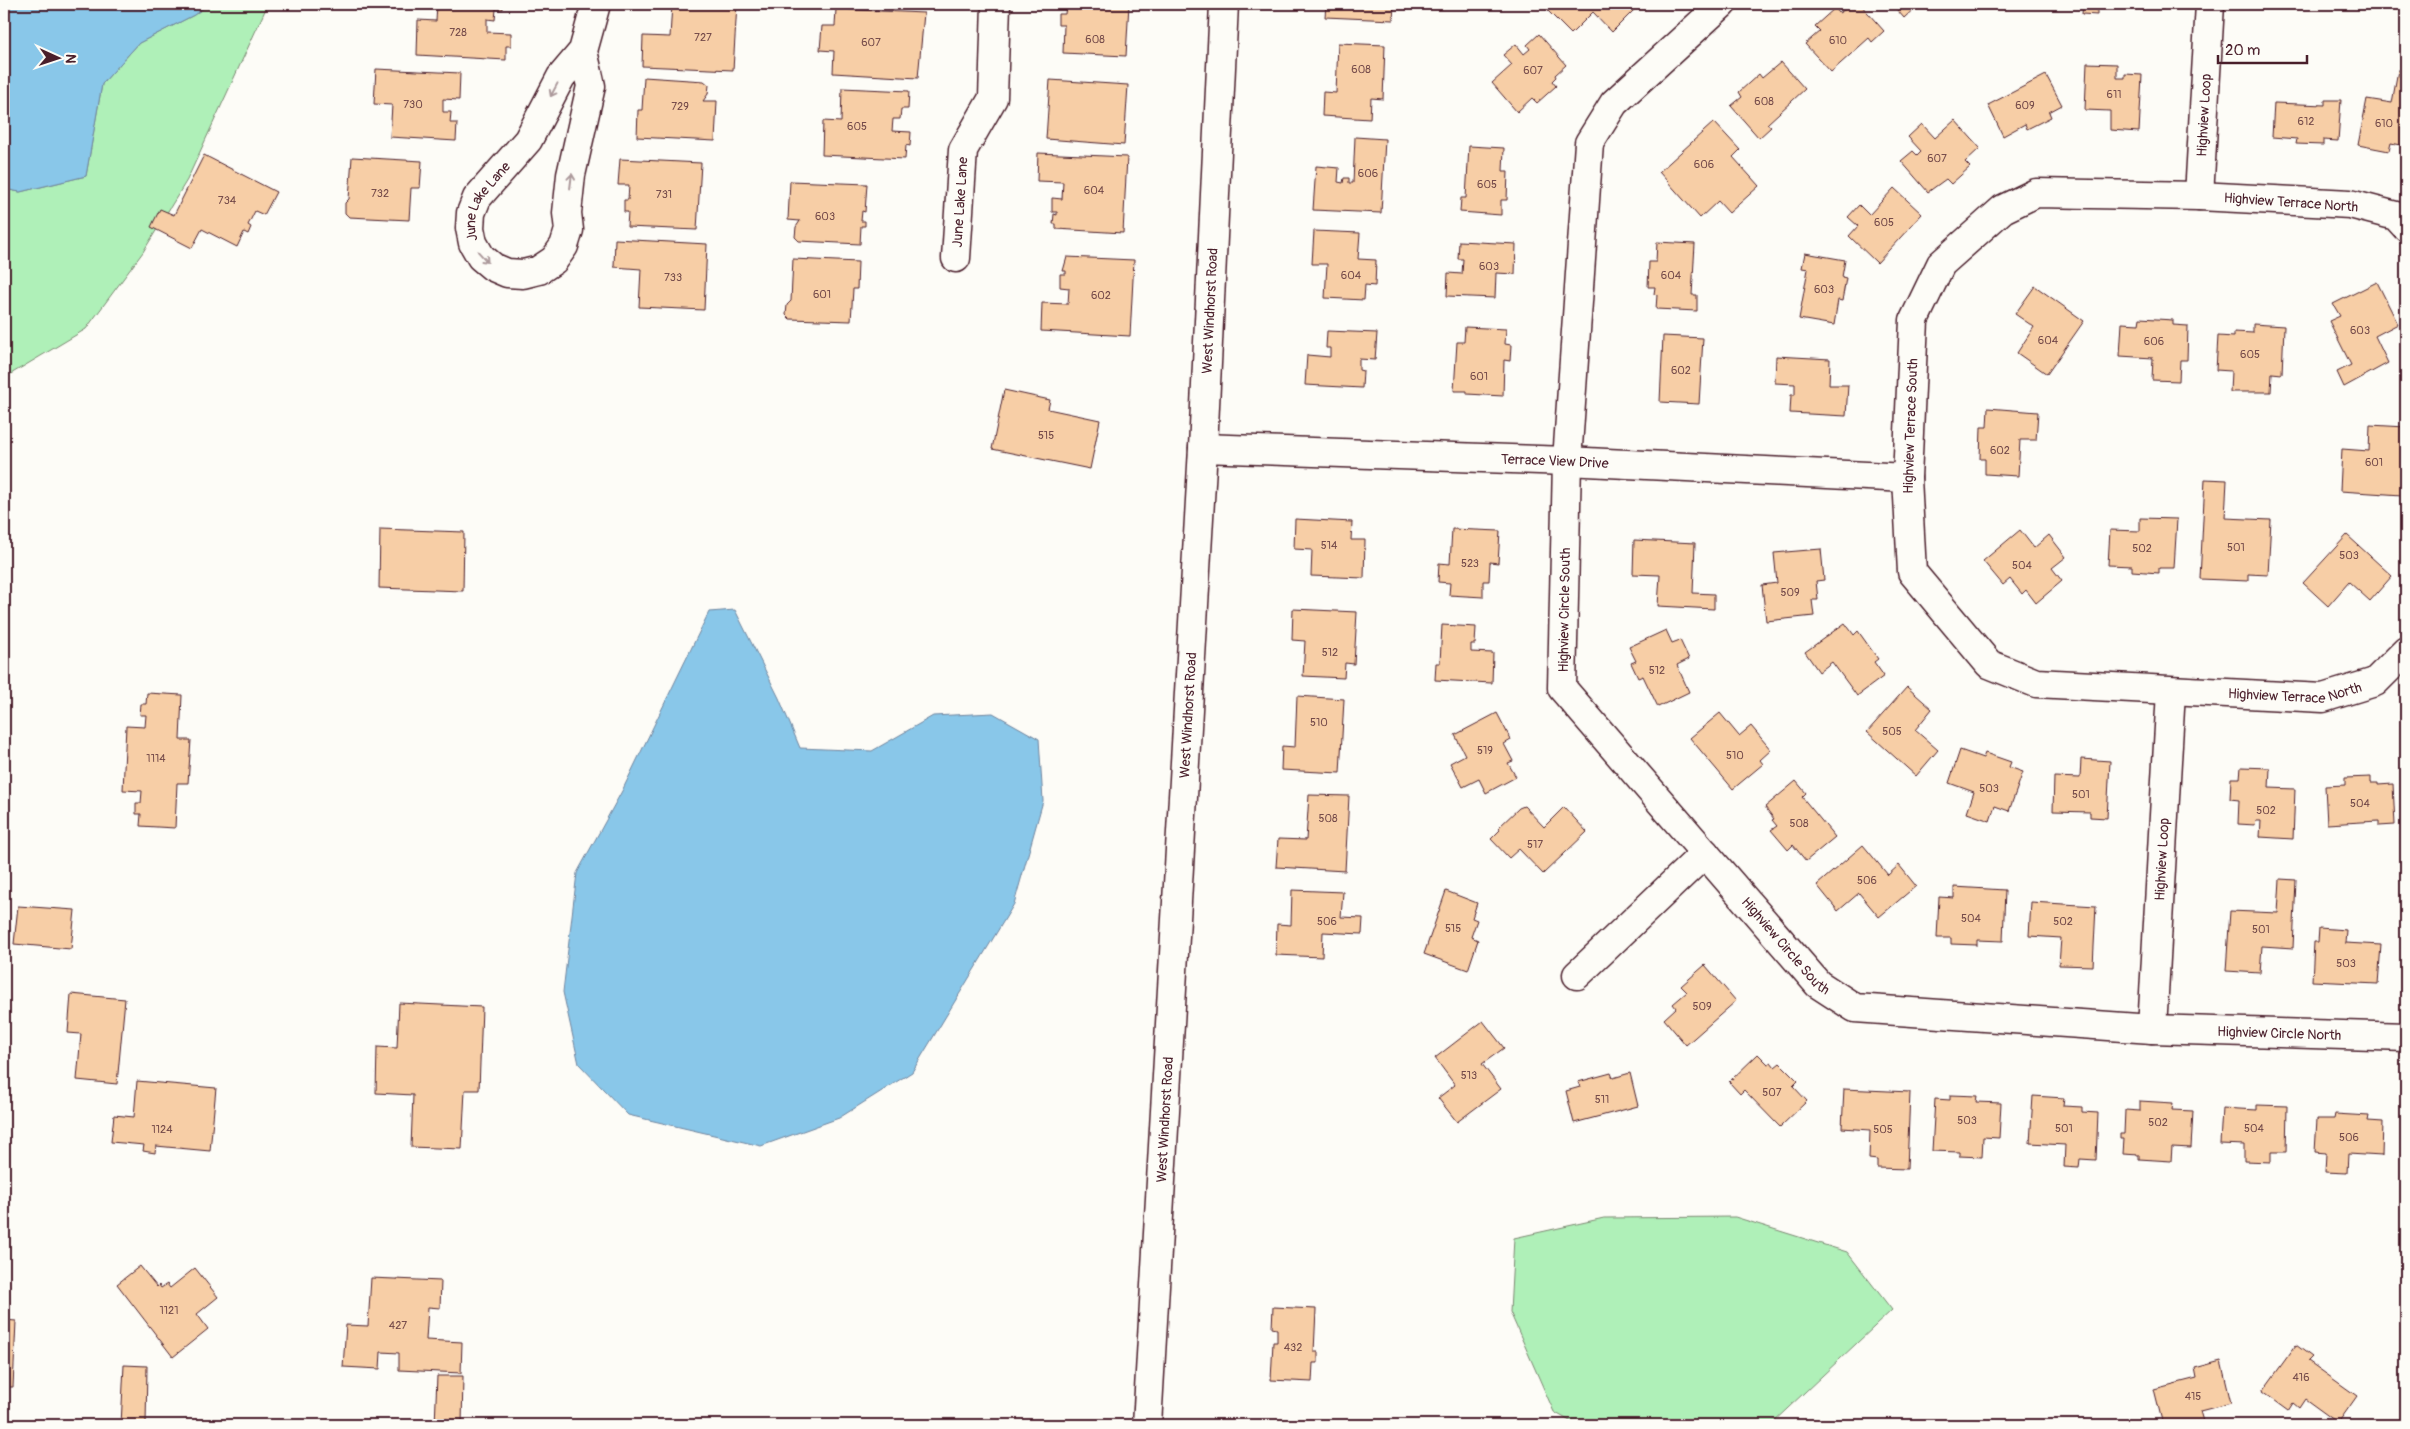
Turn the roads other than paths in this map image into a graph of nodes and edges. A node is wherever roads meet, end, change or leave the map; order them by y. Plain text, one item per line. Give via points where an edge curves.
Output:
1 (596, 4) edge
2 (996, 4) edge
3 (1224, 4) edge
4 (1722, 4) edge
5 (2210, 4) edge
6 (583, 51) junction
7 (2199, 196) junction
8 (2406, 227) edge
9 (956, 258) dead end
10 (1203, 448) junction
11 (1567, 461) junction
12 (1907, 478) junction
13 (2406, 651) edge
14 (2171, 691) junction
15 (1705, 853) junction
16 (1577, 975) dead end
17 (2152, 1028) junction
18 (2406, 1037) edge
19 (1147, 1425) edge

1 - 6 street, June Lake Lane
2 - 9 street, June Lake Lane via 993,98 963,150
3 - 10 street, West Windhorst Road
4 - 11 street, Highview Circle South via 1614,103 1589,143
5 - 7 street, Highview Loop
6 -> 6 street, June Lake Lane via 561,77 528,140 477,198 471,213 470,228 477,250 493,267 507,273 539,270 554,260 564,246 571,175 591,86
7 - 8 street, Highview Terrace North via 2350,204 2396,216
7 - 12 street, Highview Terrace South via 2036,193 2003,210 1941,264 1914,320
10 - 11 street, Terrace View Drive
10 - 19 street, West Windhorst Road
11 - 12 street, Terrace View Drive
11 - 15 street, Highview Circle South via 1562,688
12 - 14 street, Highview Terrace South via 1912,572 1989,664 2036,684
13 - 14 street, Highview Terrace North via 2375,682 2322,698
14 - 17 street, Highview Loop
15 - 16 street
15 - 17 street, Highview Circle South via 1818,984 1855,1008
17 - 18 street, Highview Circle North

